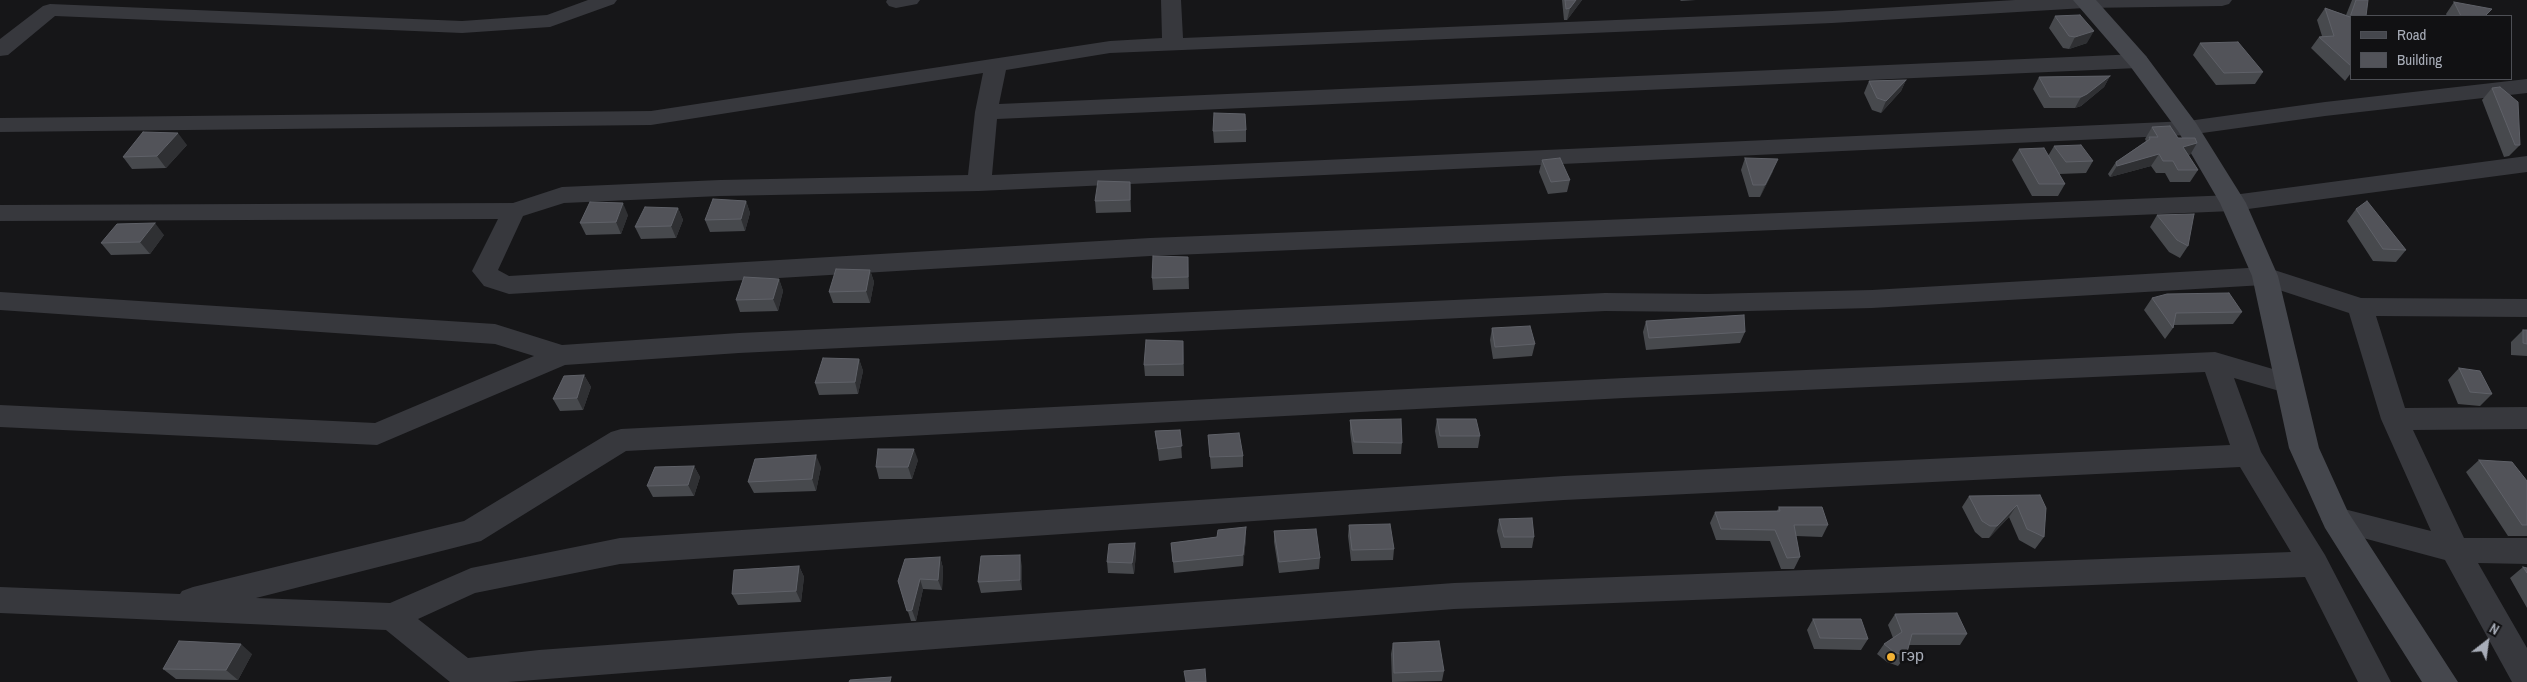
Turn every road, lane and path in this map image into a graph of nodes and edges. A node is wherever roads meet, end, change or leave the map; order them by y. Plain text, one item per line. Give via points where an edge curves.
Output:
1 (607, 0) edge
2 (897, 0) edge
3 (910, 0) edge
4 (1171, 0) edge
5 (2222, 0) edge
6 (2084, 1) edge
7 (56, 5) edge
8 (1173, 44) junction
9 (0, 50) edge
10 (2138, 60) junction
11 (996, 64) junction
12 (2527, 86) edge
13 (986, 112) junction
14 (0, 125) edge
15 (2188, 128) junction
16 (2527, 164) edge
17 (978, 183) junction
18 (2233, 203) junction
19 (514, 211) junction
20 (0, 213) edge
21 (2265, 276) junction
22 (0, 301) edge
23 (2360, 307) junction
24 (2527, 308) edge
25 (562, 355) junction
26 (2215, 362) junction
27 (2290, 384) junction
28 (0, 416) edge
29 (2527, 418) edge
30 (2395, 419) junction
31 (2248, 455) junction
32 (2336, 518) junction
33 (2455, 550) junction
34 (2527, 550) edge
35 (2314, 564) junction
36 (0, 600) edge
37 (166, 607) junction
38 (392, 617) junction
39 (2527, 678) edge
40 (2375, 682) edge
41 (2441, 682) edge

1 - 7 street via 550,21 462,27
2 - 3 street
4 - 8 street
5 - 6 street
6 - 8 street via 1822,17
6 - 10 street
7 - 9 street
8 - 11 street via 1110,47
10 - 13 street
10 - 15 street
11 - 13 street
11 - 14 street via 651,118
12 - 15 street
13 - 17 street
15 - 17 street
15 - 18 street
16 - 18 street
17 - 19 street via 562,195
18 - 19 street via 1160,247 509,286 493,280 485,271
18 - 21 street
19 - 20 street
21 - 23 street
21 - 25 street via 1872,300 1595,303 749,342
21 - 27 street
22 - 25 street via 495,334
23 - 24 street
23 - 30 street
25 - 28 street via 377,434
26 - 27 street
26 - 31 street
26 - 37 street via 1624,388 621,440 471,532
27 - 32 street via 2304,448
29 - 30 street
30 - 33 street
31 - 35 street
31 - 38 street via 1564,488 620,551 471,582
32 - 33 street
32 - 41 street
33 - 34 street
33 - 39 street
35 - 38 street via 1454,596 540,664 463,673
35 - 40 street
36 - 37 street
37 - 38 street

